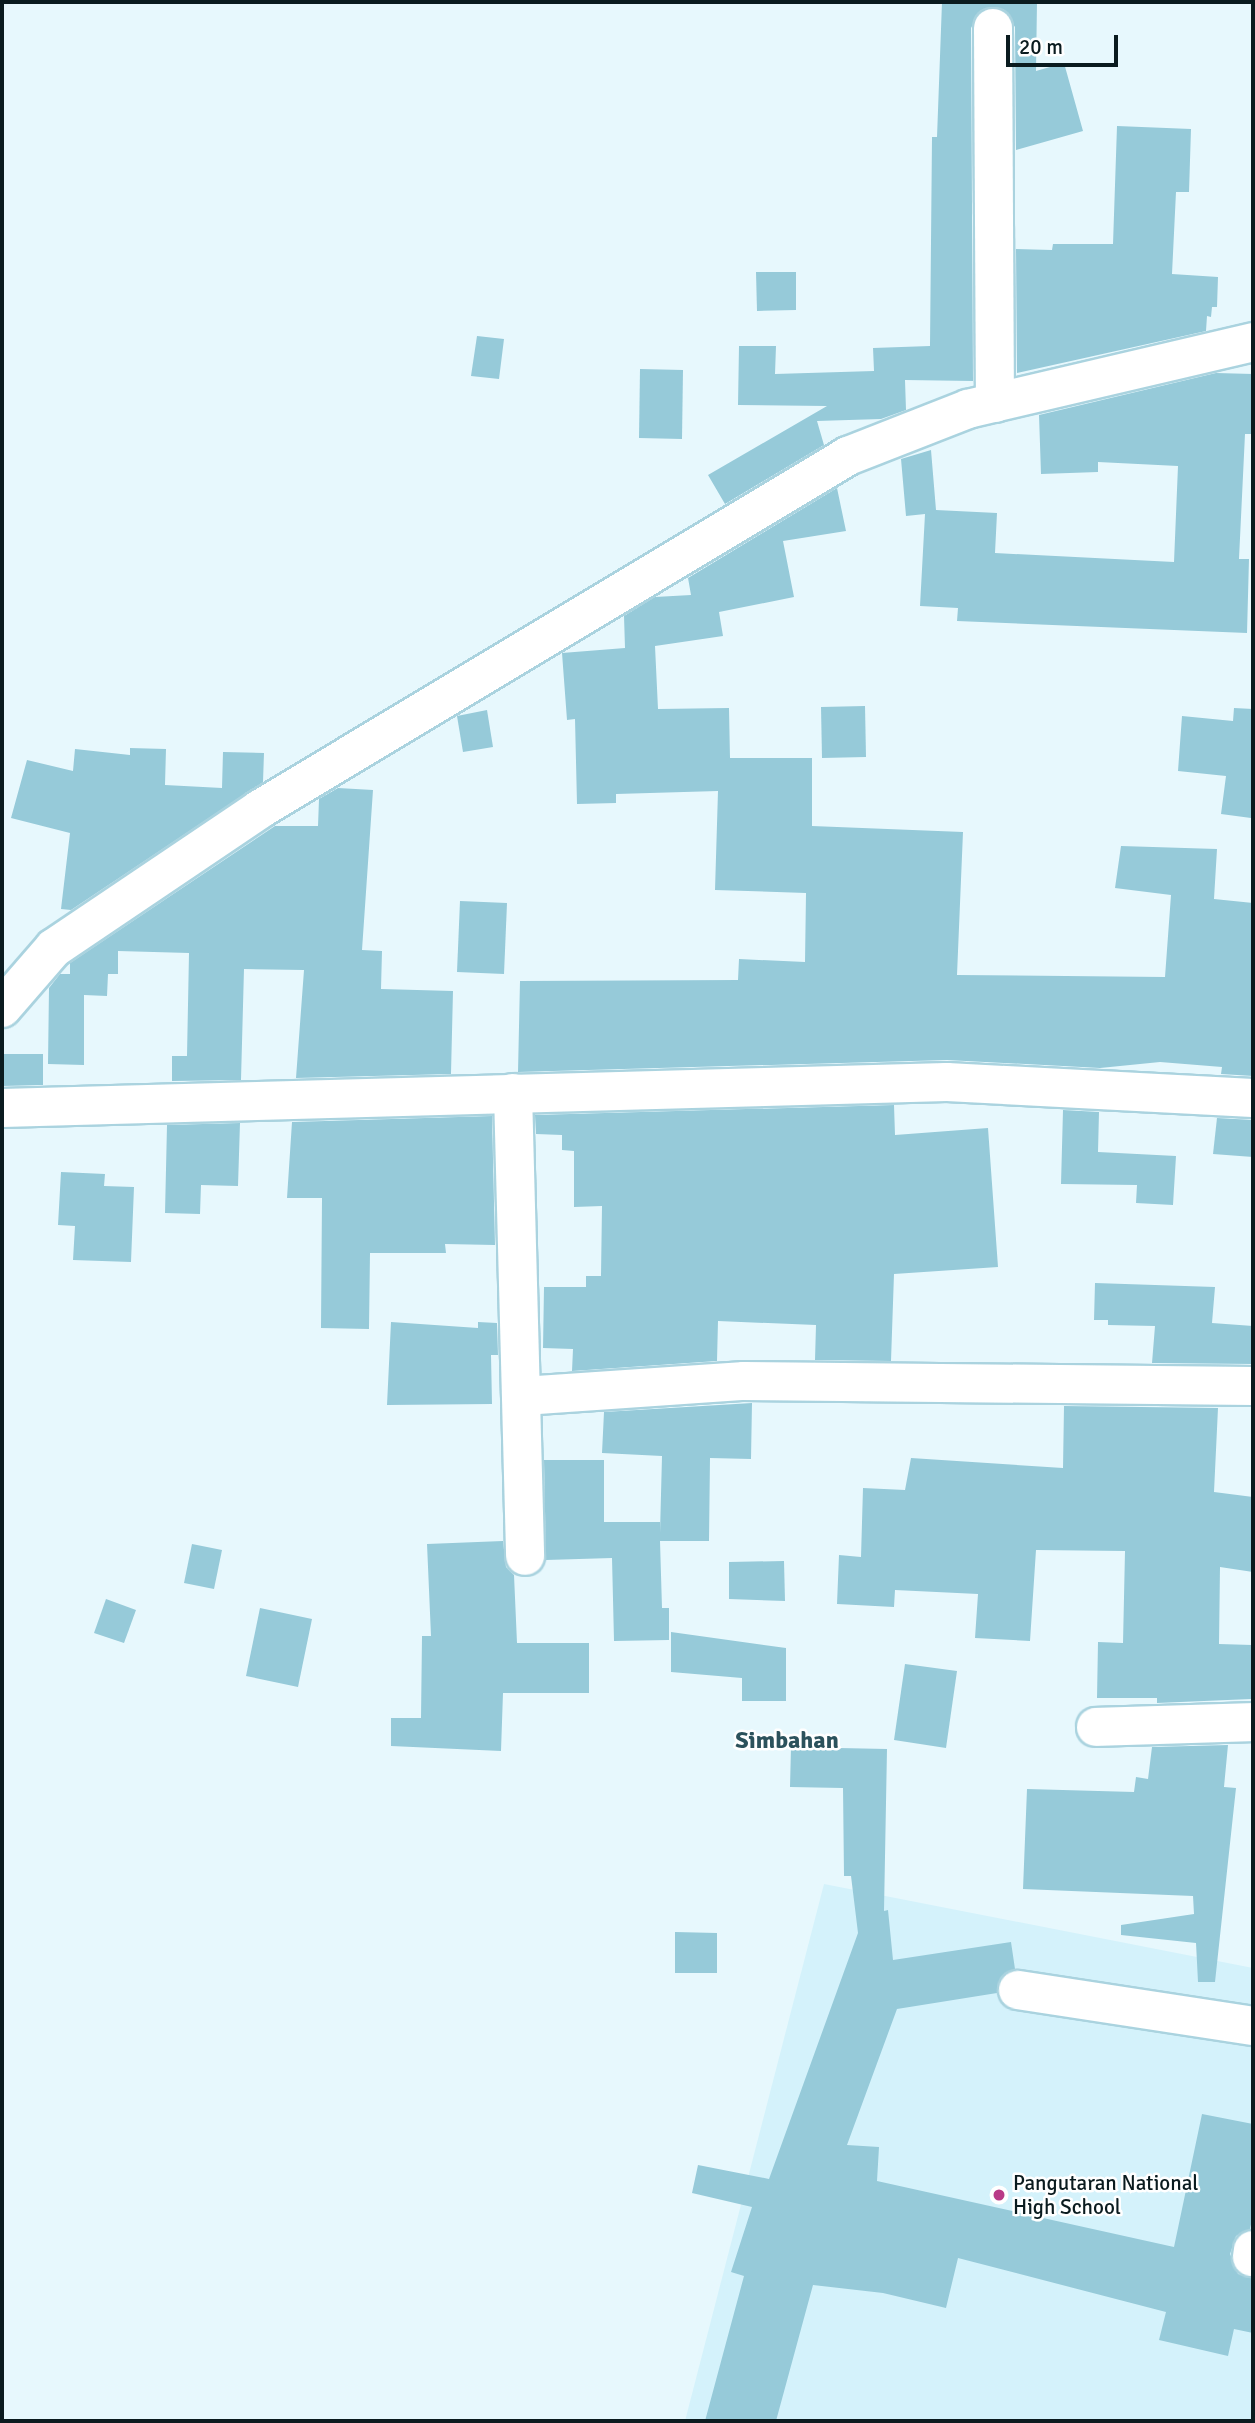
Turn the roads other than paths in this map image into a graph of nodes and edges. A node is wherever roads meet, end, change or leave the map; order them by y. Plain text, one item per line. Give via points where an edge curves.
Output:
1 (993, 28) dead end
2 (1253, 342) edge
3 (995, 403) junction
4 (2, 1009) edge
5 (513, 1093) junction
6 (1253, 1098) edge
7 (2, 1108) edge
8 (1253, 1387) edge
9 (523, 1396) junction
10 (525, 1556) dead end
11 (1253, 1723) edge
12 (1096, 1727) dead end
13 (1018, 1990) dead end
14 (1253, 2025) edge

1 - 3 street
2 - 3 street
3 - 4 street via 848,456 260,809 54,948
5 - 6 street via 947,1082
5 - 7 street
5 - 9 street
8 - 9 street via 744,1381
9 - 10 street
11 - 12 street
13 - 14 street

